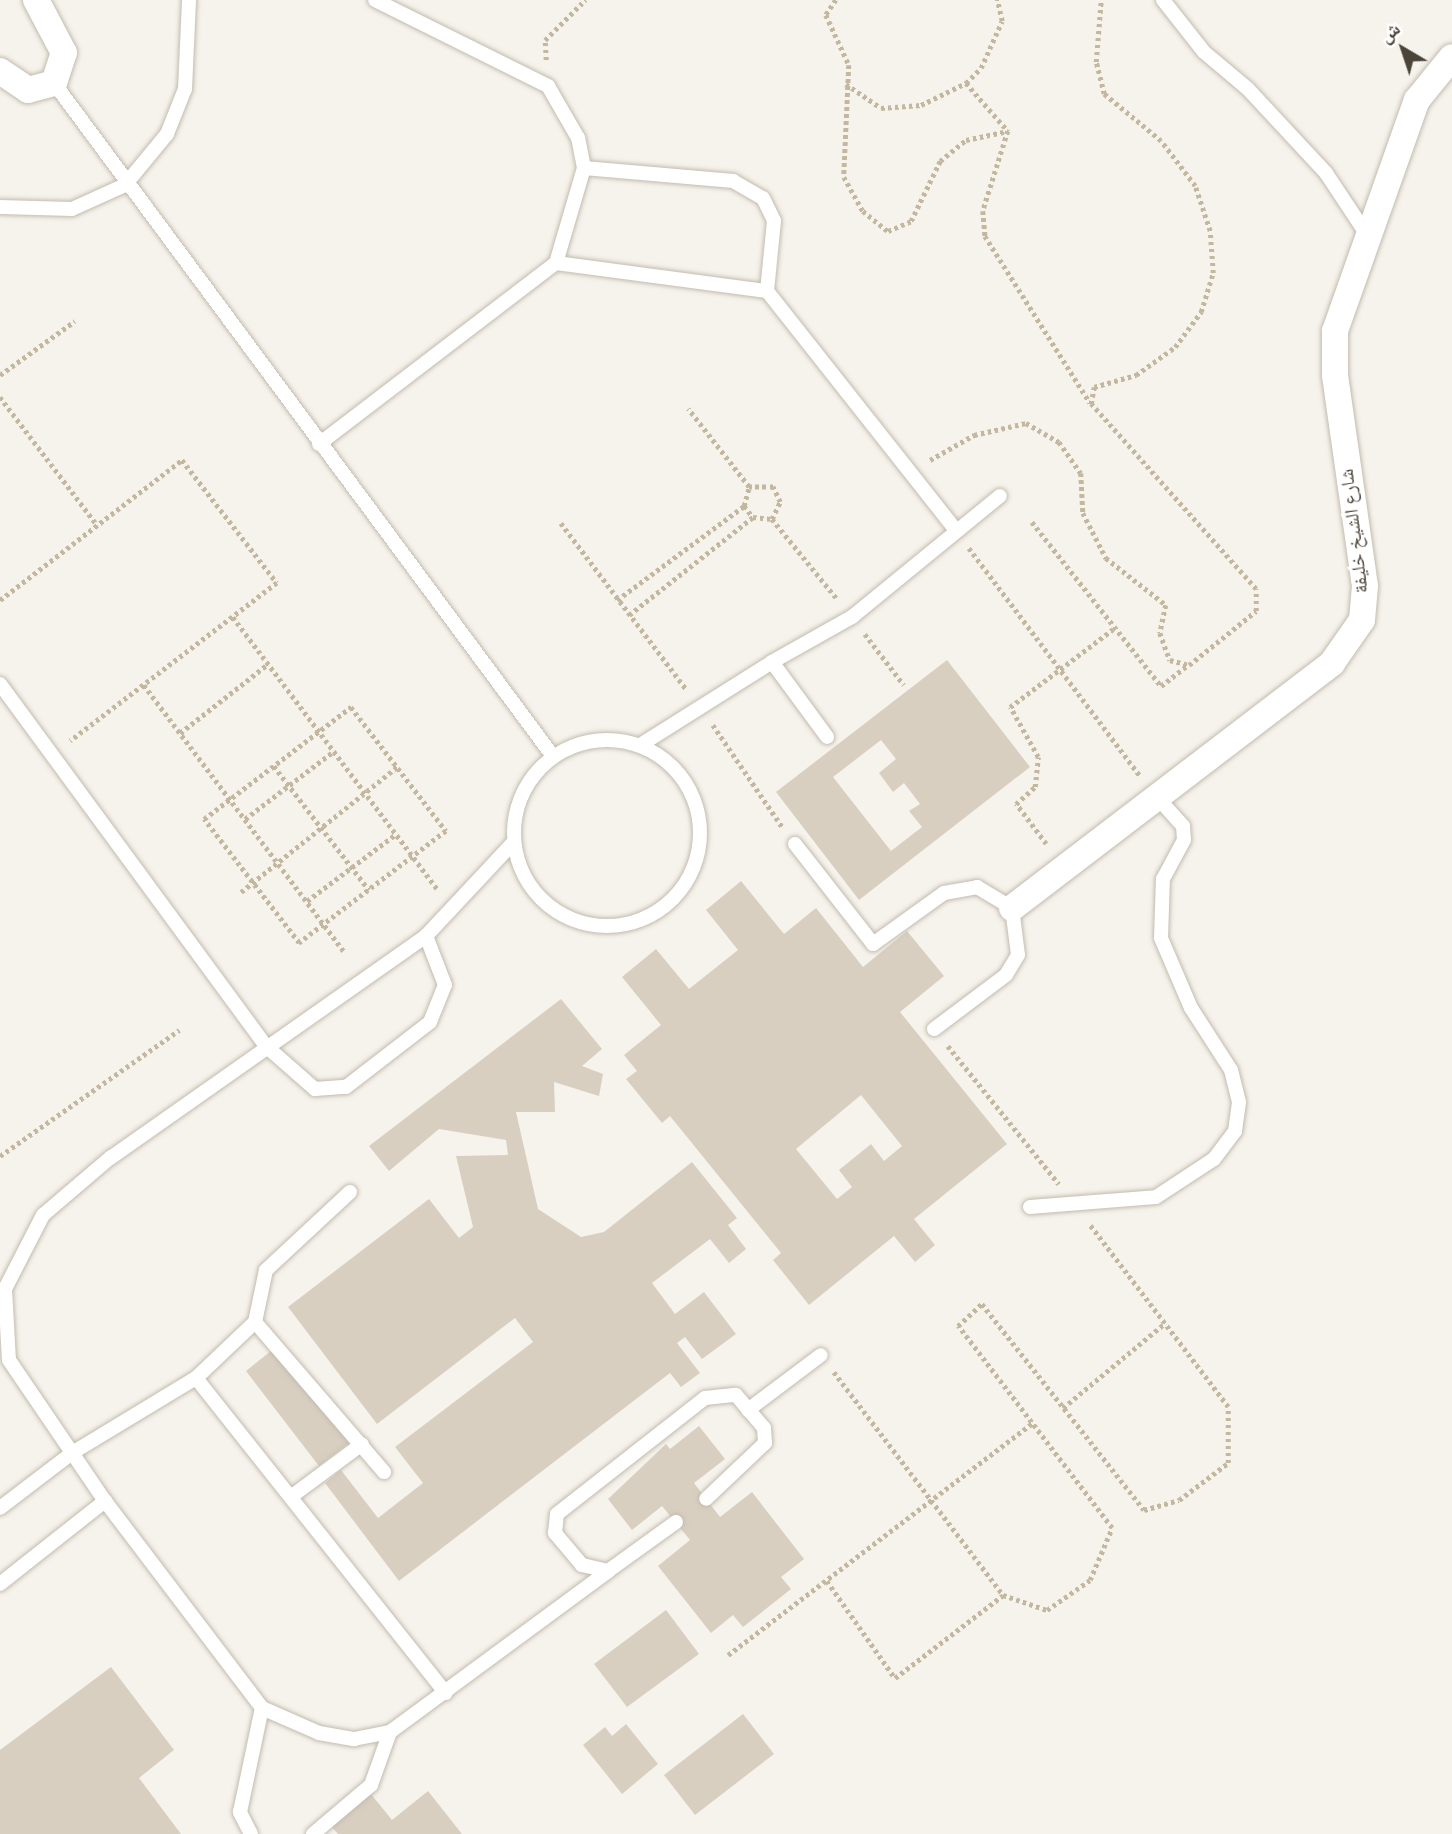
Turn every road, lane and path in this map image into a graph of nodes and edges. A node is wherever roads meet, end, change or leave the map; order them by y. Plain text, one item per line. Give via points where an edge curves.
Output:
1 (36, 0) edge
2 (189, 0) edge
3 (375, 0) edge
4 (584, 0) edge
5 (836, 0) edge
6 (997, 0) edge
7 (1101, 0) edge
8 (1163, 0) edge
9 (1452, 57) edge
10 (0, 71) edge
11 (54, 83) junction
12 (966, 83) junction
13 (846, 84) junction
14 (548, 86) junction
15 (1008, 131) junction
16 (584, 168) junction
17 (125, 185) junction
18 (0, 207) edge
19 (1367, 235) junction
20 (556, 263) junction
21 (767, 291) junction
22 (75, 321) dead end
23 (0, 375) edge
24 (0, 397) edge
25 (1091, 404) junction
26 (688, 409) dead end
27 (319, 444) junction
28 (908, 472) junction
29 (749, 487) junction
30 (1000, 496) dead end
31 (744, 506) junction
32 (753, 517) junction
33 (1032, 522) dead end
34 (561, 523) dead end
35 (97, 525) junction
36 (956, 530) junction
37 (0, 600) edge
38 (617, 600) junction
39 (629, 615) junction
40 (233, 617) junction
41 (1113, 629) junction
42 (772, 662) junction
43 (268, 664) junction
44 (1189, 664) junction
45 (1058, 672) junction
46 (0, 684) edge
47 (144, 685) junction
48 (701, 707) junction
49 (319, 732) junction
50 (180, 733) junction
51 (827, 737) dead end
52 (642, 744) junction
53 (334, 751) junction
54 (52, 755) junction
55 (552, 755) junction
56 (274, 766) junction
57 (397, 767) junction
58 (290, 785) junction
59 (365, 792) junction
60 (1157, 797) junction
61 (230, 799) junction
62 (244, 819) junction
63 (322, 827) junction
64 (396, 834) junction
65 (512, 844) junction
66 (795, 844) joint
67 (413, 856) junction
68 (277, 863) junction
69 (1064, 868) junction
70 (351, 869) junction
71 (253, 883) junction
72 (369, 890) junction
73 (241, 892) dead end
74 (307, 901) junction
75 (452, 908) junction
76 (1012, 908) junction
77 (324, 924) junction
78 (426, 936) junction
79 (344, 951) dead end
80 (934, 1029) joint
81 (179, 1030) dead end
82 (267, 1047) junction
83 (0, 1156) edge
84 (351, 1192) dead end
85 (1072, 1202) junction
86 (1030, 1207) dead end
87 (255, 1322) junction
88 (1165, 1323) junction
89 (821, 1355) joint
90 (196, 1378) junction
91 (1063, 1408) junction
92 (748, 1410) junction
93 (1032, 1423) junction
94 (362, 1444) junction
95 (72, 1453) junction
96 (384, 1472) dead end
97 (292, 1496) junction
98 (706, 1499) dead end
99 (105, 1501) junction
100 (933, 1502) junction
101 (0, 1508) edge
102 (676, 1522) dead end
103 (608, 1571) junction
104 (827, 1581) junction
105 (0, 1584) edge
106 (1003, 1595) junction
107 (728, 1655) dead end
108 (446, 1693) junction
109 (262, 1708) junction
110 (390, 1732) junction
111 (251, 1834) edge
112 (313, 1834) edge

1 - 11 street via 64,53
2 - 17 lane via 185,89 167,134
3 - 14 lane
4 - 14 path via 545,40
5 - 13 path via 826,15 849,65
6 - 12 path via 1002,20 981,68
7 - 25 path via 1096,62 1104,94 1161,141 1195,186 1210,231 1213,273 1201,312 1175,347 1136,375 1094,387
8 - 19 lane via 1204,52 1248,89 1326,173
9 - 19 street, شارع الشيخ خليفة via 1417,100
10 - 11 street via 28,90
11 - 17 lane
12 - 13 path via 921,105 881,108
12 - 15 path
13 - 15 path via 844,177 863,211 888,231 911,220 940,161 966,140
14 - 16 lane via 578,138
15 - 25 path via 983,211 985,236
16 - 20 lane
16 - 21 lane via 733,181 763,198 774,221
17 - 18 lane via 72,209
17 - 27 lane
19 - 60 street, شارع الشيخ خليفة via 1335,331 1335,375 1365,586 1362,620 1332,663
20 - 21 lane
20 - 27 lane
21 - 28 lane
22 - 23 path
24 - 35 path
25 - 44 path via 1256,589 1256,611
26 - 29 path
27 - 55 lane
28 - 36 lane
28 - 44 path via 974,435 1026,423 1059,442 1081,473 1083,513 1106,558 1166,604 1160,633 1170,660
29 - 31 path
29 - 32 path via 773,487 780,502 772,519
30 - 36 lane
31 - 32 path
31 - 38 path
32 - 39 path
33 - 41 path
34 - 38 path
35 - 37 path
35 - 40 path via 182,460 277,583
36 - 42 lane via 852,617
36 - 45 path
38 - 39 path
39 - 48 path
40 - 43 path
40 - 47 path
41 - 44 path via 1161,686
41 - 45 path
42 - 48 lane
42 - 51 lane
43 - 49 path
43 - 50 path
45 - 60 path
45 - 69 path via 1010,708 1038,757 1035,787 1016,804
46 - 54 lane
47 - 50 path
47 - 54 path
48 - 52 lane
48 - 66 path
49 - 53 path
49 - 56 path
49 - 57 path via 351,707
50 - 61 path
52 - 55 lane via 596,739
52 - 65 lane via 686,780 690,791 703,835 685,889 639,924 582,926 534,896
53 - 58 path
53 - 59 path
54 - 82 lane
55 - 65 lane via 520,794
56 - 58 path
56 - 61 path
57 - 59 path
57 - 67 path via 446,831
58 - 62 path
58 - 63 path
59 - 63 path
59 - 64 path
60 - 69 street, شارع الشيخ خليفة
60 - 85 lane via 1182,826 1184,839 1163,879 1161,938 1191,1008 1231,1070 1240,1101 1235,1131 1214,1159 1156,1197
61 - 62 path
61 - 71 path via 204,819
62 - 68 path
63 - 68 path
63 - 70 path
64 - 67 path
64 - 70 path
65 - 75 lane
66 - 76 lane via 873,944 944,893 977,887
67 - 72 path
67 - 75 path
68 - 71 path
68 - 74 path
69 - 76 street, شارع الشيخ خليفة
70 - 72 path
70 - 74 path
71 - 73 path
71 - 77 path via 299,943
72 - 77 path
74 - 77 path
75 - 78 lane
76 - 80 lane via 1018,954 1006,975
77 - 79 path
78 - 82 lane
78 - 82 lane via 445,985 442,1004 430,1022 346,1087 315,1089
80 - 85 path
81 - 83 path
82 - 95 lane via 111,1157 43,1215 5,1289 9,1360
84 - 87 lane via 266,1270
85 - 86 lane
85 - 88 path
87 - 90 lane
87 - 94 lane
88 - 91 path
88 - 91 path via 1228,1407 1228,1464 1179,1500 1144,1510
89 - 92 lane
89 - 100 path
90 - 95 lane
90 - 97 lane
91 - 93 path via 982,1304 958,1326
92 - 98 lane via 764,1428 765,1443
92 - 103 lane via 736,1395 705,1398 558,1514 555,1533 567,1551 582,1565
93 - 100 path
93 - 106 path via 1112,1528 1090,1580 1047,1610
94 - 96 lane
94 - 97 lane
95 - 99 lane
95 - 101 lane
97 - 108 lane
99 - 105 lane
99 - 109 lane
100 - 104 path
100 - 106 path
102 - 103 lane
103 - 108 lane
104 - 106 path via 895,1678
104 - 107 path
108 - 110 lane
109 - 110 lane via 318,1733 354,1739
109 - 111 lane via 240,1812
110 - 112 lane via 371,1785

